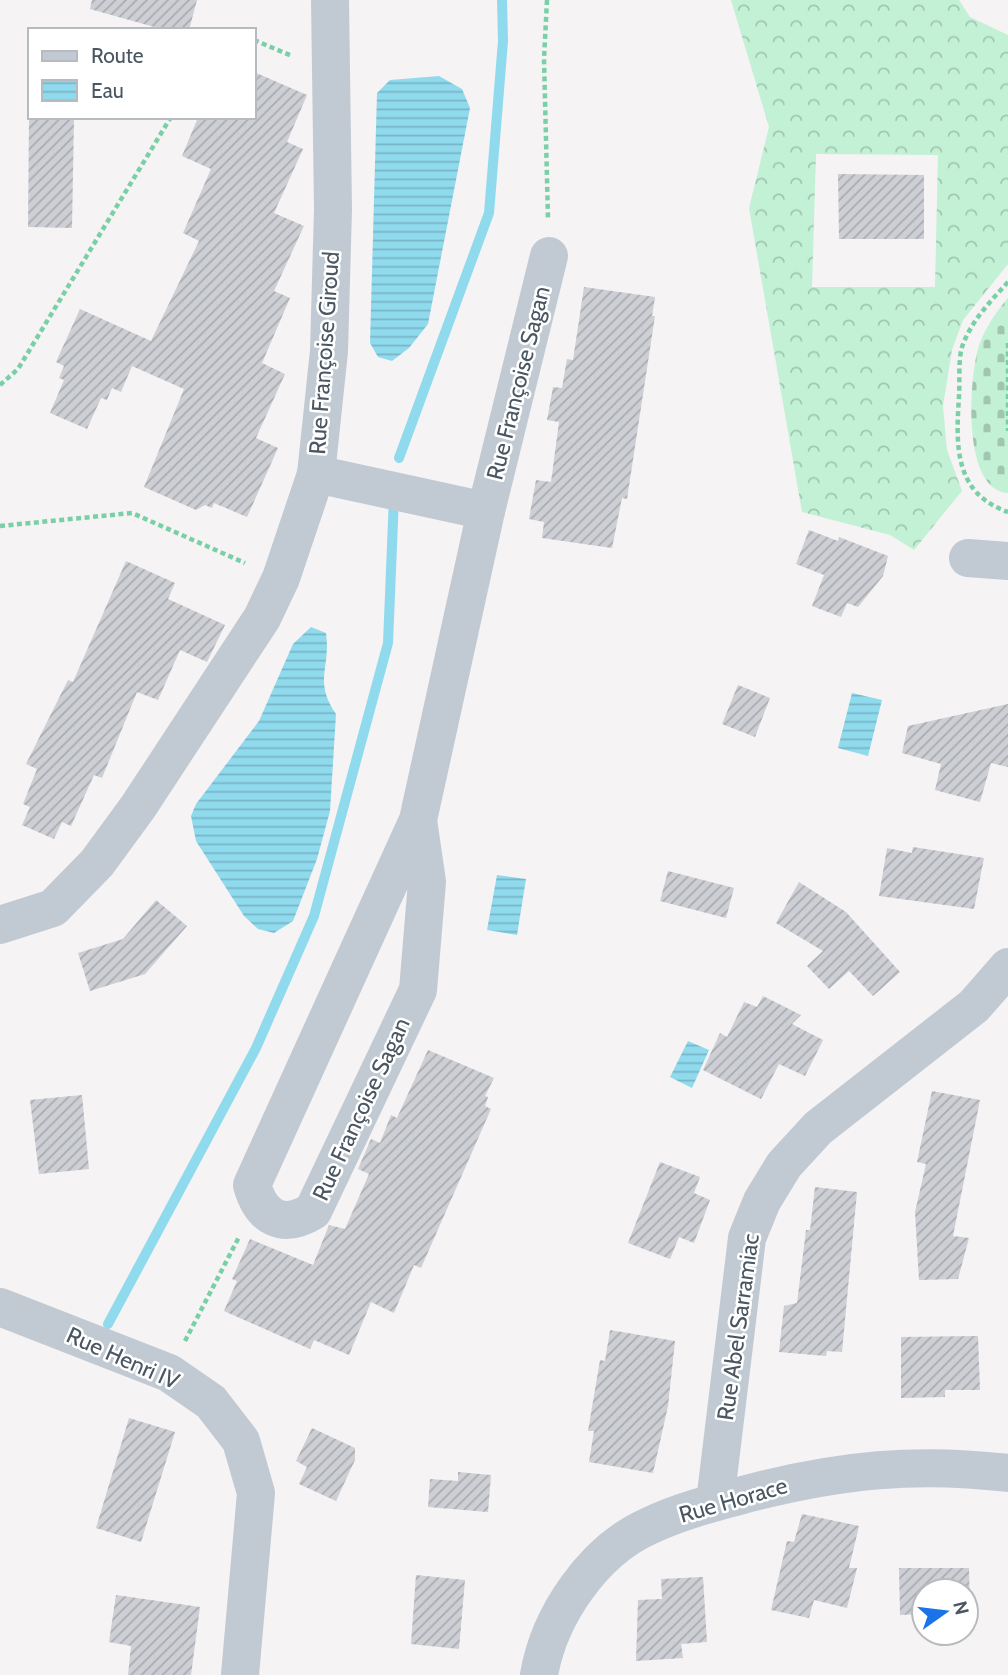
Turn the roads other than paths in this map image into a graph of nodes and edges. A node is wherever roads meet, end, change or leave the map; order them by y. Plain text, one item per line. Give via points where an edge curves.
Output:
1 (330, 0) edge
2 (549, 256) road end
3 (316, 474) junction
4 (486, 511) junction
5 (968, 558) dead end
6 (1008, 561) edge
7 (418, 820) junction
8 (0, 925) edge
9 (1008, 967) edge
10 (991, 1006) edge
11 (0, 1307) edge
12 (1008, 1473) edge
13 (715, 1502) junction
14 (240, 1675) edge
15 (539, 1675) edge

1 - 3 street, Rue Françoise Giroud via 333,209 329,351
2 - 4 street, Rue Françoise Sagan
3 - 4 street, Rue Françoise Sagan
3 - 8 street, Rue Françoise Giroud via 281,578 255,629 138,807 97,863 53,908
4 - 7 street, Rue Françoise Sagan
5 - 6 street
7 - 7 street, Rue Françoise Sagan via 252,1185 257,1203 268,1215 292,1220 313,1211 418,990 427,882
9 - 10 street, Rue Abel Sarramiac
10 - 13 street, Rue Abel Sarramiac via 818,1128 784,1165 762,1201 747,1238
11 - 14 street, Rue Henri IV via 169,1373 211,1402 242,1441 256,1493
12 - 13 street, Rue Horace via 925,1467 861,1470 799,1480
13 - 15 street, Rue Horace via 647,1526 602,1559 567,1601 542,1655

